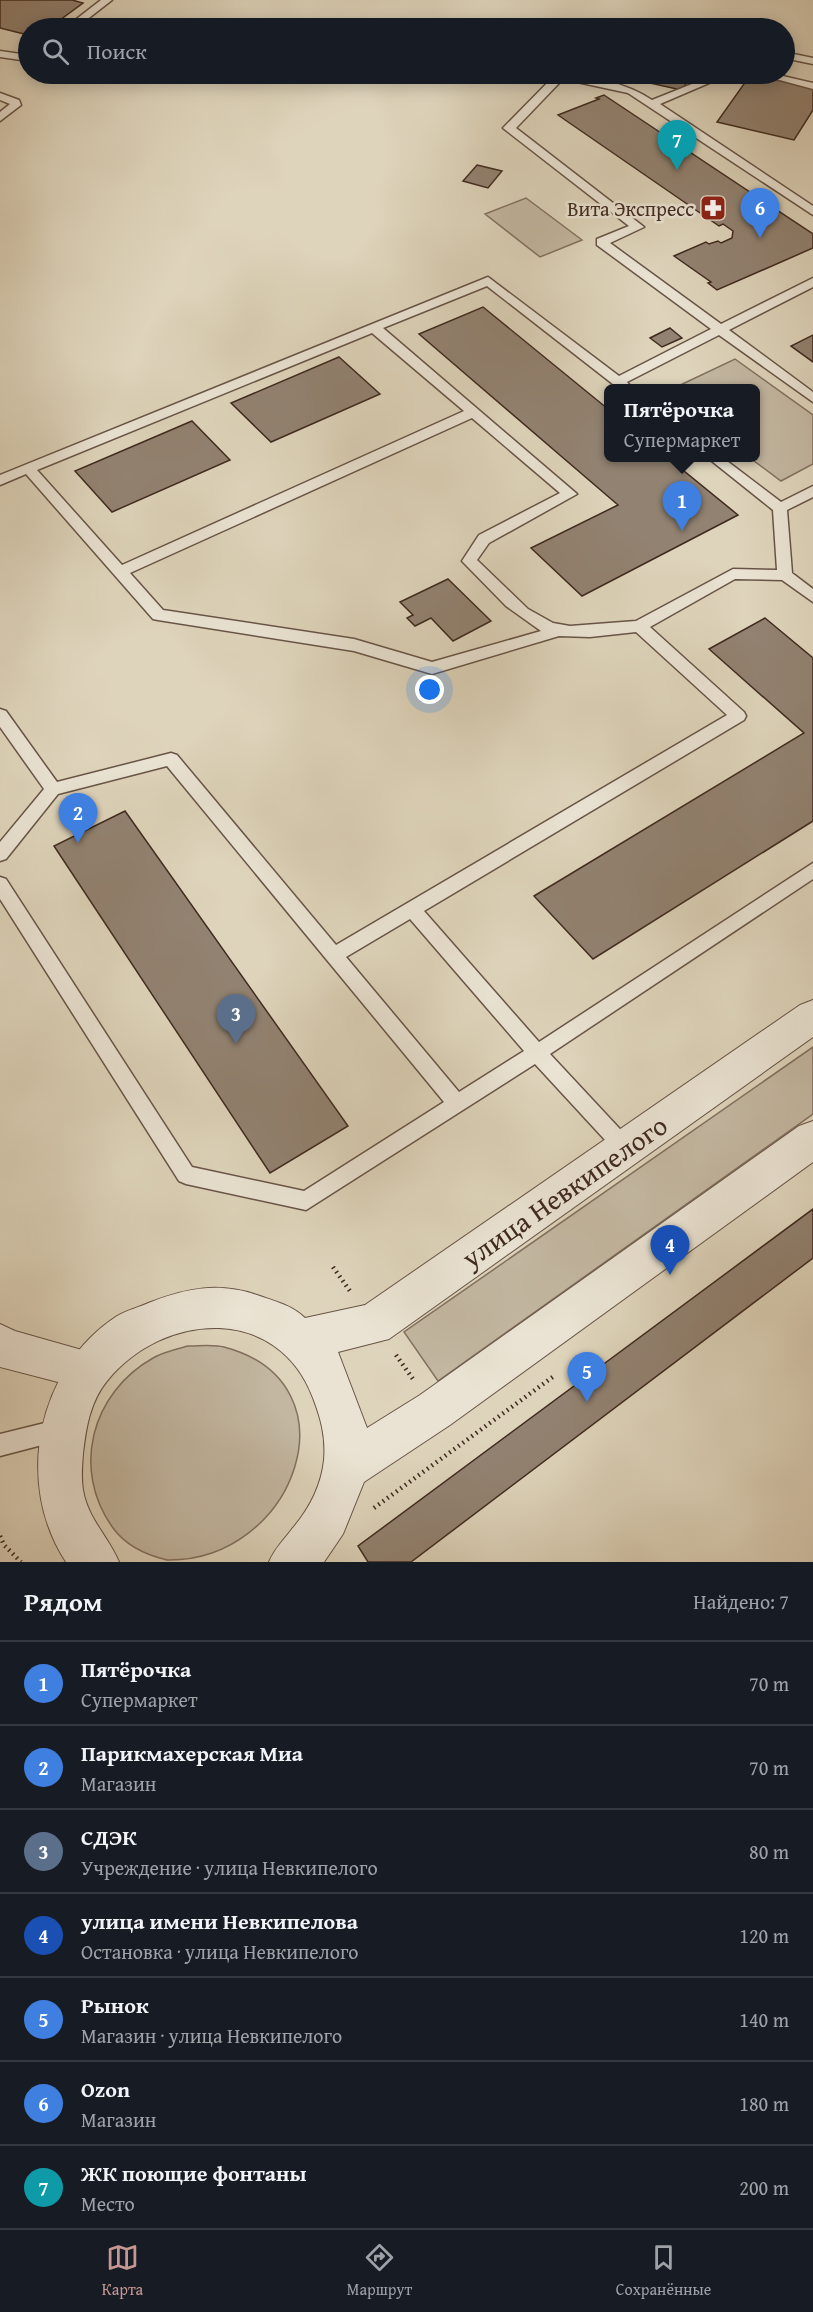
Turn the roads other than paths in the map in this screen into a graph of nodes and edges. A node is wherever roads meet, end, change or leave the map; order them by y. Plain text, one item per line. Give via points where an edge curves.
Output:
1 (107, 0) edge
2 (83, 18) edge
3 (0, 54) edge
4 (18, 57) edge
5 (795, 57) edge
6 (813, 61) edge
7 (795, 82) edge
8 (552, 84) edge
9 (601, 84) edge
10 (700, 84) edge
11 (813, 86) edge
12 (0, 96) edge
13 (651, 104) junction
14 (0, 118) edge
15 (813, 211) edge
16 (813, 282) edge
17 (376, 329) junction
18 (719, 330) junction
19 (619, 384) edge
20 (625, 384) edge
21 (813, 398) edge
22 (474, 412) junction
23 (720, 462) edge
24 (28, 468) junction
25 (0, 480) edge
26 (813, 491) edge
27 (780, 508) junction
28 (119, 572) junction
29 (785, 575) junction
30 (813, 597) edge
31 (639, 626) junction
32 (559, 631) junction
33 (0, 715) edge
34 (53, 789) junction
35 (0, 854) edge
36 (813, 870) edge
37 (0, 885) edge
38 (412, 909) junction
39 (334, 955) junction
40 (813, 1016) edge
41 (537, 1053) junction
42 (457, 1104) junction
43 (813, 1139) edge
44 (625, 1148) junction
45 (303, 1338) junction
46 (0, 1344) edge
47 (89, 1370) junction
48 (62, 1430) junction
49 (0, 1445) edge
50 (345, 1468) junction
51 (96, 1562) edge
52 (292, 1562) edge

1 - 2 lane
3 - 4 lane
5 - 6 lane
7 - 11 lane
8 - 18 lane via 509,128 638,227 601,242
9 - 13 lane via 632,91
10 - 13 lane
12 - 14 lane via 15,105
13 - 15 lane
16 - 18 lane
17 - 19 lane via 488,281
17 - 22 lane
17 - 24 lane
18 - 20 lane
18 - 21 lane
22 - 28 lane
22 - 32 lane via 570,494 484,539 469,561 532,620
23 - 27 lane
24 - 25 lane
24 - 28 lane
26 - 27 lane
27 - 29 lane
28 - 32 lane via 158,615 354,645 432,668
29 - 30 lane
29 - 31 lane via 733,574
31 - 32 lane
31 - 38 lane via 738,716
33 - 34 lane
34 - 35 lane
34 - 39 lane via 171,759
36 - 41 lane
37 - 42 lane via 186,1174 306,1201
38 - 39 lane
38 - 41 lane
39 - 42 lane
40 - 44 street, улица Невкипелого
41 - 42 lane
41 - 44 lane
43 - 50 street via 435,1410
44 - 45 street, улица Невкипелого via 374,1324
45 - 47 street via 275,1319 244,1308 210,1305 176,1310 144,1323 114,1343
45 - 50 street via 325,1364 340,1396 346,1430
46 - 47 street
47 - 48 street
48 - 49 lane
48 - 51 street via 58,1463 61,1496 71,1527
50 - 52 street via 335,1501 319,1531

